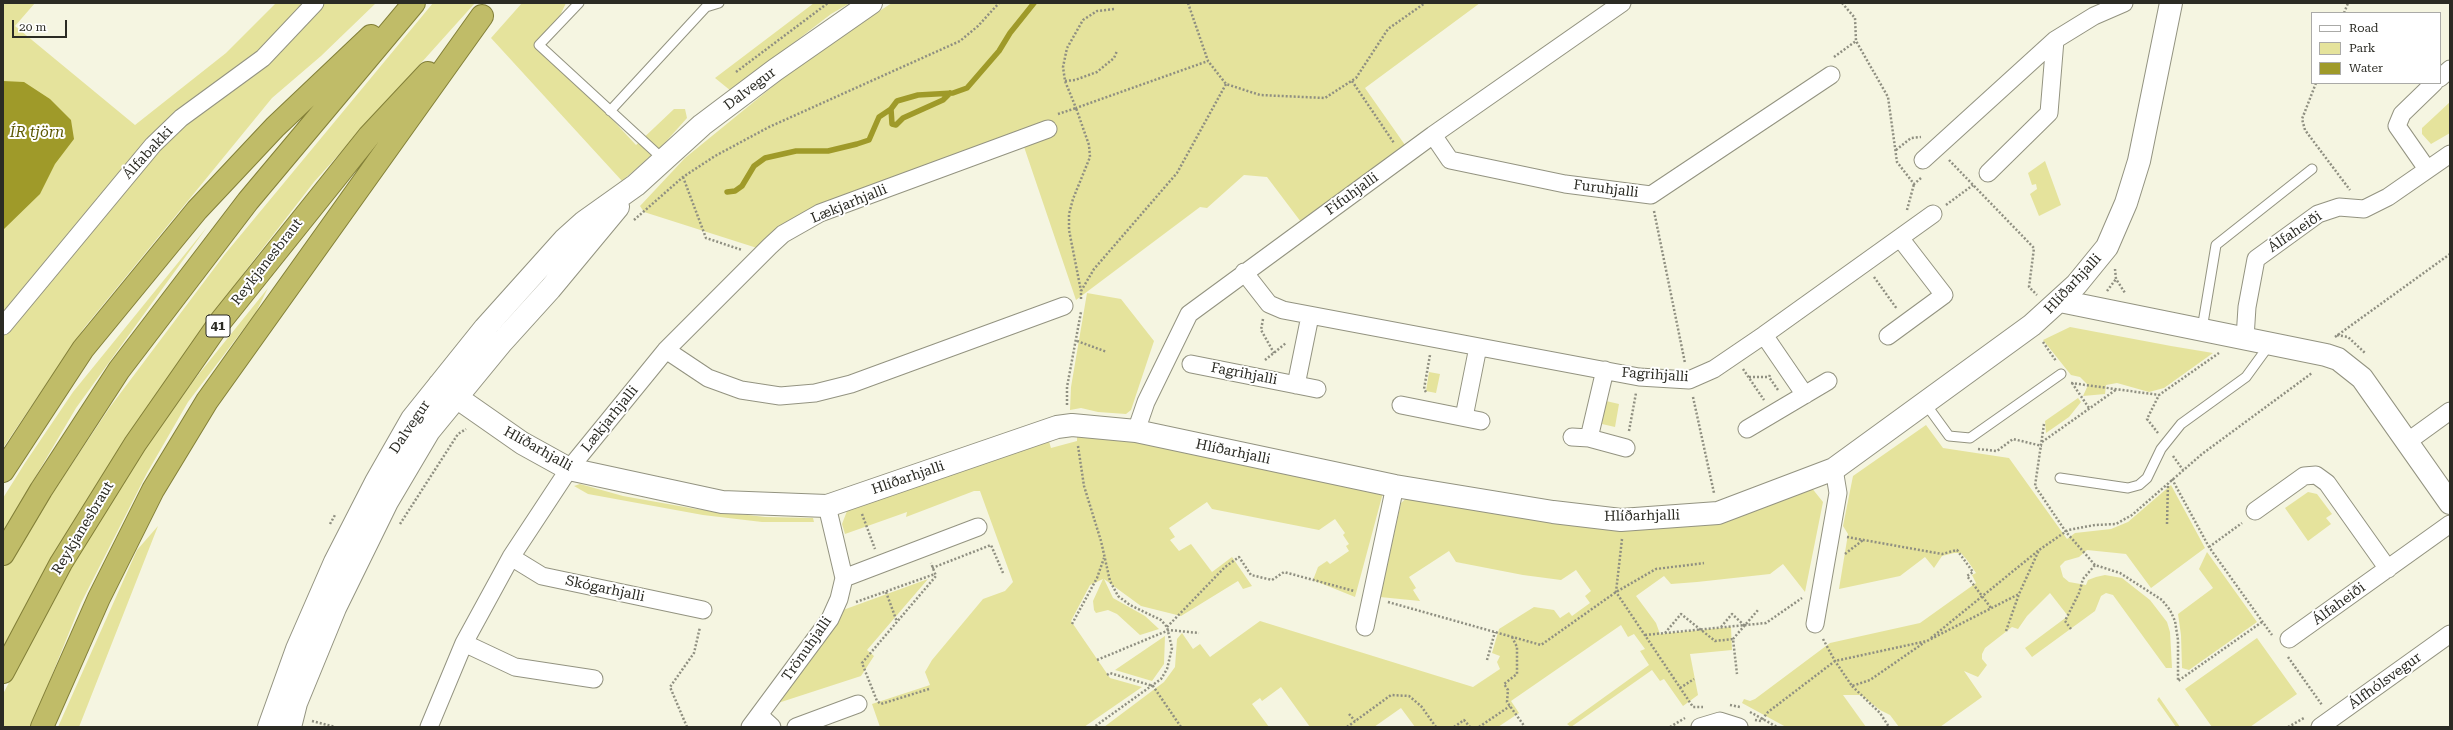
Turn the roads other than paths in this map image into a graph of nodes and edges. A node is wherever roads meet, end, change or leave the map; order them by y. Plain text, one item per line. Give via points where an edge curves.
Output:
1 (315, 3) edge
2 (407, 3) edge
3 (414, 3) edge
4 (579, 3) edge
5 (719, 3) edge
6 (871, 3) edge
7 (1622, 3) edge
8 (2124, 3) edge
9 (2171, 3) edge
10 (488, 10) edge
11 (2055, 40) junction
12 (2450, 69) edge
13 (1831, 75) road end
14 (2441, 77) edge
15 (2433, 84) edge
16 (610, 111) junction
17 (1049, 123) road end
18 (1433, 135) junction
19 (2450, 154) edge
20 (664, 160) junction
21 (1924, 167) road end
22 (2312, 169) dead end
23 (2427, 169) junction
24 (1988, 173) dead end
25 (1933, 214) road end
26 (1900, 238) junction
27 (1244, 272) junction
28 (2060, 301) junction
29 (1064, 306) dead end
30 (1310, 316) junction
31 (3, 326) edge
32 (2202, 329) junction
33 (1764, 335) junction
34 (1888, 336) dead end
35 (2245, 338) junction
36 (2271, 343) junction
37 (1478, 347) junction
38 (666, 350) junction
39 (1191, 364) dead end
40 (1605, 370) junction
41 (2061, 374) dead end
42 (1828, 381) dead end
43 (1296, 385) junction
44 (1317, 388) dead end
45 (448, 391) junction
46 (1804, 395) junction
47 (1926, 403) junction
48 (1401, 405) dead end
49 (2450, 411) edge
50 (1464, 417) junction
51 (1481, 421) dead end
52 (1747, 429) dead end
53 (1136, 431) junction
54 (1572, 436) dead end
55 (1589, 438) junction
56 (2407, 442) junction
57 (1626, 448) road end
58 (569, 469) junction
59 (1834, 469) junction
60 (3, 472) edge
61 (2060, 478) dead end
62 (1395, 486) junction
63 (2450, 503) edge
64 (2255, 511) road end
65 (829, 513) junction
66 (2450, 524) edge
67 (978, 527) dead end
68 (3, 554) edge
69 (511, 557) junction
70 (2388, 568) junction
71 (844, 578) junction
72 (703, 610) road end
73 (1815, 624) road end
74 (1365, 627) dead end
75 (2450, 634) edge
76 (464, 643) junction
77 (2284, 644) road end
78 (3, 672) edge
79 (594, 679) dead end
80 (858, 704) dead end
81 (755, 721) edge
82 (1695, 721) edge
83 (1746, 723) edge
84 (42, 727) edge
85 (269, 727) edge
86 (290, 727) edge
87 (429, 727) edge
88 (772, 727) edge
89 (796, 727) edge
90 (2320, 727) edge

1 - 31 street, Álfabakki via 263,58 181,118 153,144
2 - 60 highway via 275,127 197,210 83,349
3 - 68 highway via 248,201 119,370
4 - 16 lane via 539,45
5 - 16 lane via 706,7
6 - 20 street, Dalvegur via 702,125
7 - 18 street, Fífuhjalli
8 - 11 street via 2094,16
9 - 28 street, Hlíðarhjalli via 2139,161 2126,203 2107,247
10 - 78 highway, Reykjanesbraut / 41 via 369,136 220,322 135,444 61,563
10 - 84 highway via 203,407 153,490 99,598
11 - 21 street
11 - 24 street via 2049,113
12 - 14 street
13 - 18 street, Furuhjalli via 1651,195 1565,184 1450,160
15 - 23 street via 2402,114 2397,126
16 - 20 lane
17 - 38 street, Lækjarhjalli via 820,213 783,234
18 - 27 street, Fífuhjalli
19 - 23 street
20 - 45 street, Dalvegur via 636,185 602,208 564,240 485,328
22 - 32 lane via 2216,245
23 - 35 street, Álfaheiði via 2388,197 2364,210 2339,207 2318,214 2256,259 2247,307
25 - 26 street, Fagrihjalli
26 - 33 street, Fagrihjalli
26 - 34 street via 1944,295
27 - 30 street, Fagrihjalli via 1269,304
27 - 53 street, Fífuhjalli via 1189,314 1146,402
28 - 32 street
28 - 47 street, Hlíðarhjalli via 2032,325
29 - 38 street via 851,384 815,393 780,396 741,390 708,378
30 - 37 street, Fagrihjalli
30 - 43 street, Fagrihjalli
32 - 35 street
33 - 40 street, Fagrihjalli via 1714,369 1689,380 1639,377
33 - 46 street
35 - 36 street
36 - 56 street via 2326,355 2348,365 2362,378
36 - 61 lane via 2246,377 2181,424 2165,444 2147,478 2133,487
37 - 40 street, Fagrihjalli
37 - 50 street
38 - 58 street, Lækjarhjalli
39 - 43 street, Fagrihjalli
40 - 55 street, Fagrihjalli
41 - 47 lane via 1970,438 1949,436
42 - 46 street
43 - 44 street, Fagrihjalli
45 - 58 street, Hlíðarhjalli via 522,443
45 - 85 street, Dalvegur via 412,420 358,514 297,649
45 - 86 street, Dalvegur via 429,432 381,514 335,608 296,703
46 - 52 street
47 - 59 street, Hlíðarhjalli
48 - 50 street
49 - 56 street
50 - 51 street
53 - 62 street, Hlíðarhjalli
53 - 65 street, Hlíðarhjalli via 1070,425 1057,427
54 - 55 street
55 - 57 street
56 - 63 street
58 - 65 street, Hlíðarhjalli via 722,502
58 - 69 street
59 - 62 street, Hlíðarhjalli via 1718,513 1621,520 1553,512
59 - 73 street via 1838,493
62 - 74 street
64 - 70 street via 2304,476 2316,475 2327,483
65 - 71 street, Trönuhjalli
66 - 70 street, Álfaheiði
67 - 71 street
69 - 72 street, Skógarhjalli via 542,576
69 - 76 street
70 - 77 street, Álfaheiði
71 - 81 street, Trönuhjalli via 839,599 830,619
75 - 90 street, Álfhólsvegur
76 - 79 street via 515,668
76 - 87 street
80 - 89 street
81 - 88 street, Trönuhjalli
82 - 83 street

